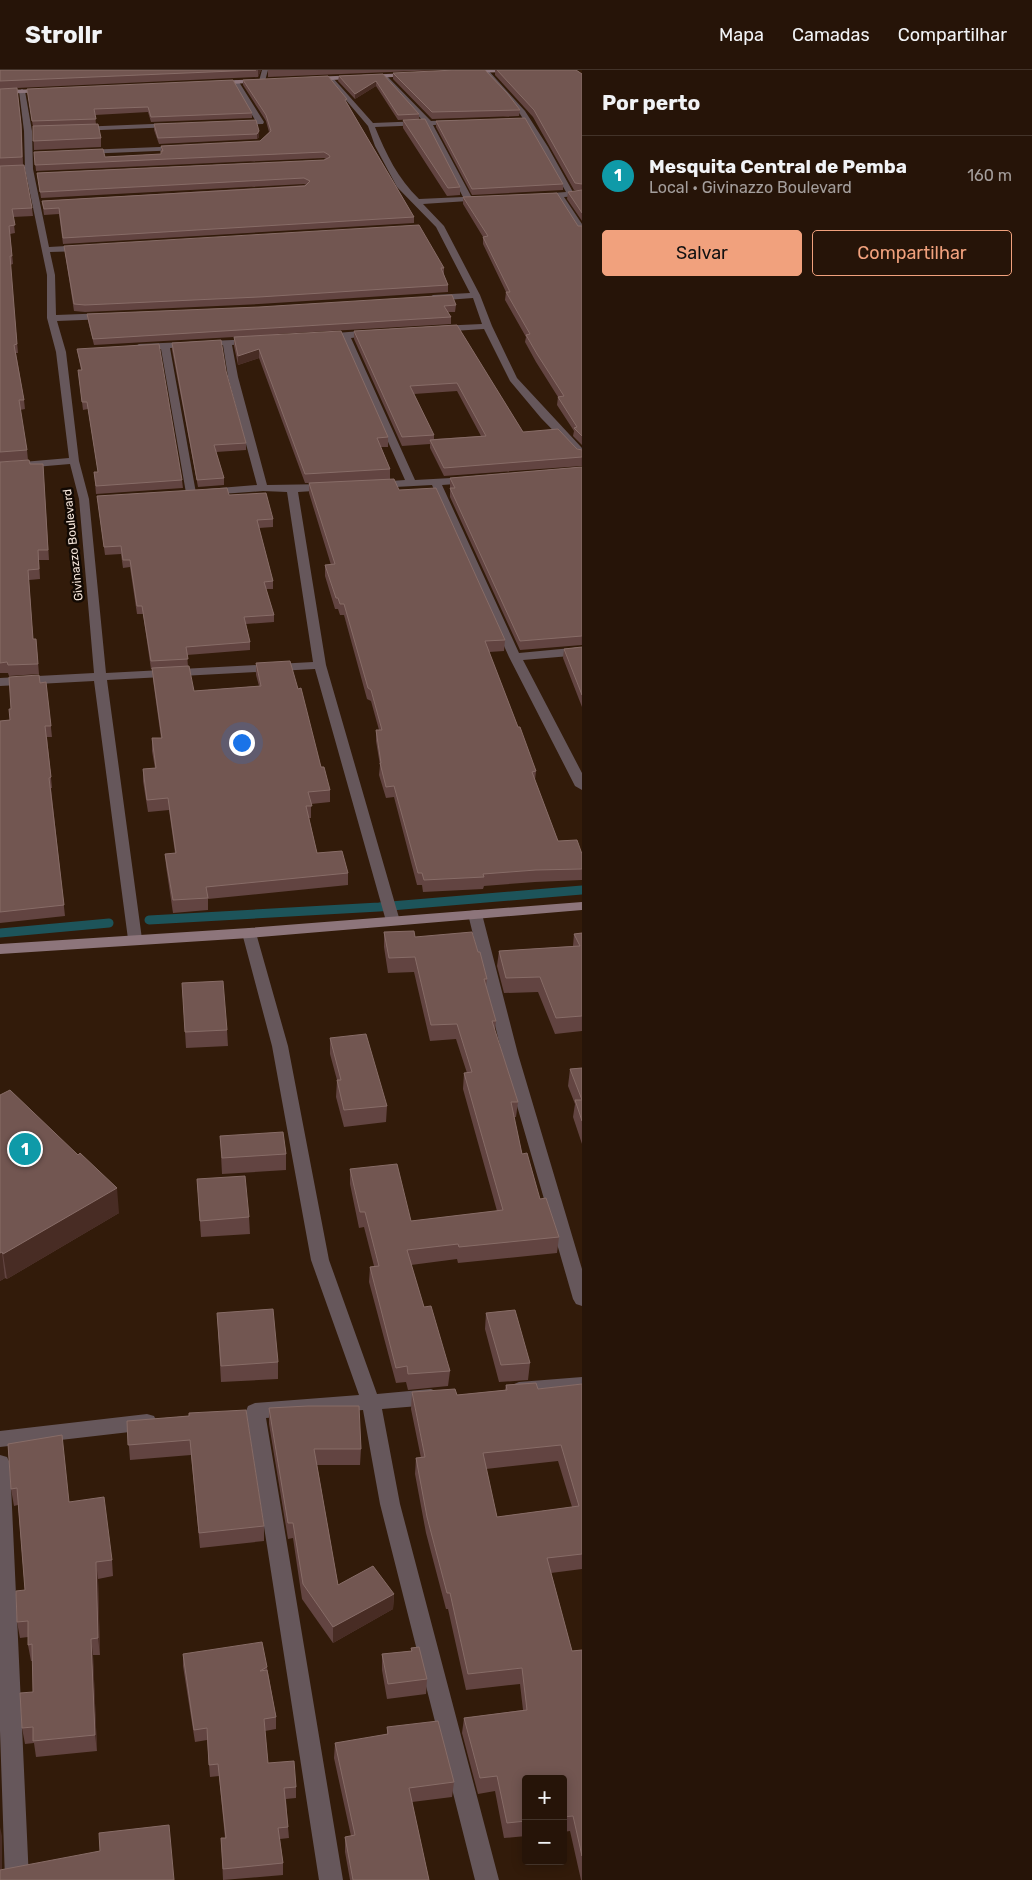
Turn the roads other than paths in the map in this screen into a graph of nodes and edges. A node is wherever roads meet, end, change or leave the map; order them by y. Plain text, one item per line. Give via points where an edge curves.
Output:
1 (265, 70) edge
2 (513, 70) edge
3 (485, 71) edge
4 (457, 73) edge
5 (421, 74) edge
6 (385, 76) junction
7 (331, 78) junction
8 (302, 80) edge
9 (262, 81) junction
10 (272, 81) edge
11 (236, 82) junction
12 (207, 84) edge
13 (53, 90) edge
14 (22, 91) junction
15 (0, 92) edge
16 (520, 120) edge
17 (529, 120) junction
18 (428, 122) junction
19 (465, 122) edge
20 (232, 123) edge
21 (183, 125) edge
22 (371, 125) junction
23 (67, 129) edge
24 (192, 147) edge
25 (77, 152) edge
26 (572, 194) junction
27 (582, 194) edge
28 (559, 195) junction
29 (532, 196) edge
30 (496, 198) edge
31 (468, 199) junction
32 (417, 202) junction
33 (582, 230) edge
34 (95, 247) edge
35 (45, 250) junction
36 (476, 295) junction
37 (427, 298) edge
38 (121, 315) edge
39 (52, 318) junction
40 (487, 326) junction
41 (430, 330) edge
42 (382, 333) edge
43 (345, 335) junction
44 (315, 337) edge
45 (266, 340) edge
46 (227, 342) junction
47 (165, 346) junction
48 (127, 348) edge
49 (582, 454) edge
50 (74, 461) junction
51 (0, 467) edge
52 (483, 479) edge
53 (436, 482) junction
54 (411, 483) junction
55 (362, 485) edge
56 (342, 486) edge
57 (263, 488) junction
58 (292, 489) junction
59 (582, 651) edge
60 (516, 657) junction
61 (320, 665) junction
62 (100, 676) junction
63 (0, 682) edge
64 (582, 786) edge
65 (582, 906) edge
66 (476, 914) junction
67 (393, 921) junction
68 (249, 933) junction
69 (135, 939) junction
70 (0, 950) edge
71 (582, 1299) edge
72 (582, 1385) edge
73 (499, 1392) edge
74 (453, 1396) edge
75 (371, 1402) junction
76 (255, 1411) junction
77 (236, 1413) edge
78 (168, 1420) edge
79 (0, 1439) edge
80 (0, 1462) edge
81 (17, 1880) edge
82 (331, 1880) edge
83 (487, 1880) edge

1 - 9 street
2 - 3 street
3 - 4 street
3 - 17 street
5 - 6 street
6 - 7 street
6 - 18 street
7 - 8 street
7 - 22 street
9 - 10 street
9 - 11 street
11 - 12 street
11 - 20 street via 262,126
13 - 14 street
14 - 15 street
14 - 35 street, Givinazzo Boulevard via 33,131 34,154 29,172 40,202
16 - 17 street
17 - 26 street
18 - 19 street
18 - 22 street
18 - 31 street
21 - 23 street
22 - 32 street via 400,186
24 - 25 street
26 - 27 street
26 - 28 street
28 - 29 street
28 - 33 street
30 - 31 street
31 - 32 street
32 - 36 street
34 - 35 street
35 - 39 street, Givinazzo Boulevard via 51,276
36 - 37 street
36 - 40 street
38 - 39 street
39 - 50 street, Givinazzo Boulevard via 66,351
40 - 41 street
40 - 49 street via 514,379
42 - 43 street
43 - 44 street
43 - 54 street
45 - 46 street
46 - 47 street
46 - 57 street via 233,378
47 - 48 street
47 - 57 street via 186,493
50 - 51 street
50 - 62 street, Givinazzo Boulevard via 89,498
52 - 53 street
53 - 54 street
53 - 60 street
54 - 55 street
56 - 58 street
57 - 58 street
58 - 61 street
59 - 60 street
60 - 64 street
61 - 62 street
61 - 67 street
62 - 63 street
62 - 69 street, Givinazzo Boulevard
65 - 66 street
66 - 67 street
66 - 71 street via 510,1054
67 - 68 street
68 - 69 street
68 - 75 street via 280,1046 320,1260
69 - 70 street
72 - 73 street
74 - 75 street
75 - 76 street
75 - 83 street via 390,1504
76 - 77 street
76 - 82 street
78 - 79 street
80 - 81 street

